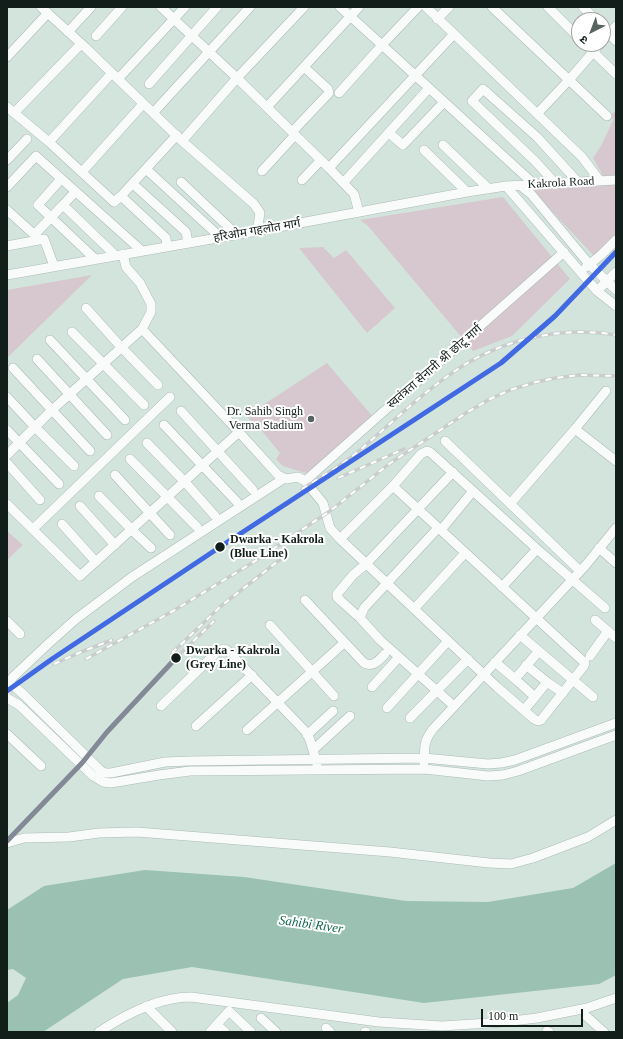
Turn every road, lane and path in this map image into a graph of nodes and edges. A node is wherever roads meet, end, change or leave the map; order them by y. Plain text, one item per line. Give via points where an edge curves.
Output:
1 (91, 7) edge
2 (122, 7) edge
3 (161, 7) edge
4 (185, 7) edge
5 (217, 7) edge
6 (250, 7) edge
7 (304, 7) edge
8 (340, 7) edge
9 (360, 7) edge
10 (418, 7) edge
11 (426, 7) edge
12 (448, 7) edge
13 (492, 7) edge
14 (548, 7) edge
15 (44, 10) edge
16 (351, 17) junction
17 (438, 19) junction
18 (174, 20) junction
19 (571, 30) edge
20 (68, 32) junction
21 (453, 35) junction
22 (96, 36) dead end
23 (192, 36) junction
24 (81, 44) junction
25 (382, 45) junction
26 (209, 52) junction
27 (593, 52) joint
28 (7, 57) edge
29 (304, 68) junction
30 (616, 74) edge
31 (415, 75) junction
32 (115, 76) junction
33 (237, 78) junction
34 (570, 80) junction
35 (149, 84) dead end
36 (429, 88) junction
37 (339, 93) dead end
38 (444, 102) junction
39 (143, 104) junction
40 (7, 107) edge
41 (267, 107) junction
42 (14, 113) junction
43 (153, 113) junction
44 (537, 114) junction
45 (607, 116) dead end
46 (389, 132) junction
47 (294, 133) junction
48 (180, 138) junction
49 (27, 139) dead end
50 (49, 142) junction
51 (443, 145) dead end
52 (424, 150) dead end
53 (7, 160) edge
54 (321, 160) junction
55 (329, 168) junction
56 (146, 169) junction
57 (262, 171) dead end
58 (82, 172) junction
59 (61, 179) junction
60 (302, 180) dead end
61 (616, 180) edge
62 (600, 181) junction
63 (181, 182) dead end
64 (344, 182) junction
65 (578, 182) junction
66 (133, 184) junction
67 (556, 184) junction
68 (535, 185) junction
69 (506, 186) junction
70 (521, 186) junction
71 (7, 187) edge
72 (489, 189) junction
73 (75, 192) junction
74 (467, 192) junction
75 (121, 196) junction
76 (63, 205) junction
77 (7, 210) edge
78 (359, 212) junction
79 (51, 217) junction
80 (257, 231) junction
81 (238, 235) junction
82 (37, 237) junction
83 (220, 237) junction
84 (616, 240) edge
85 (188, 243) junction
86 (7, 246) edge
87 (167, 246) junction
88 (142, 251) junction
89 (564, 252) junction
90 (119, 255) junction
91 (95, 259) junction
92 (589, 264) junction
93 (54, 266) junction
94 (580, 271) junction
95 (616, 272) edge
96 (7, 275) edge
97 (607, 282) junction
98 (616, 290) edge
99 (597, 291) junction
100 (616, 306) edge
101 (86, 308) dead end
102 (142, 329) junction
103 (72, 332) dead end
104 (50, 340) dead end
105 (121, 347) junction
106 (37, 359) dead end
107 (102, 364) junction
108 (13, 368) dead end
109 (86, 379) junction
110 (158, 385) dead end
111 (606, 391) dead end
112 (68, 395) junction
113 (7, 397) edge
114 (170, 397) dead end
115 (144, 404) dead end
116 (52, 410) junction
117 (181, 411) dead end
118 (125, 420) dead end
119 (164, 425) dead end
120 (34, 426) junction
121 (7, 430) edge
122 (576, 430) junction
123 (239, 432) junction
124 (107, 435) dead end
125 (445, 441) dead end
126 (19, 442) junction
127 (147, 443) dead end
128 (218, 451) junction
129 (90, 452) dead end
130 (7, 455) edge
131 (130, 459) dead end
132 (616, 461) edge
133 (7, 463) edge
134 (74, 466) dead end
135 (203, 466) junction
136 (453, 472) junction
137 (115, 475) dead end
138 (283, 478) junction
139 (305, 481) junction
140 (185, 482) junction
141 (59, 484) dead end
142 (393, 486) junction
143 (253, 490) dead end
144 (473, 491) junction
145 (99, 496) dead end
146 (167, 497) junction
147 (40, 500) dead end
148 (237, 502) dead end
149 (7, 504) edge
150 (510, 504) junction
151 (80, 506) dead end
152 (418, 509) junction
153 (151, 513) junction
154 (215, 516) dead end
155 (62, 524) dead end
156 (197, 527) dead end
157 (616, 528) edge
158 (440, 529) junction
159 (33, 530) junction
160 (132, 530) junction
161 (170, 535) dead end
162 (340, 539) junction
163 (115, 545) junction
164 (151, 548) dead end
165 (599, 548) junction
166 (537, 549) junction
167 (465, 553) junction
168 (96, 562) junction
169 (616, 563) edge
170 (366, 564) junction
171 (580, 571) junction
172 (571, 580) junction
173 (386, 584) junction
174 (502, 587) junction
175 (304, 600) dead end
176 (604, 608) dead end
177 (414, 609) junction
178 (360, 618) junction
179 (535, 618) junction
180 (595, 620) dead end
181 (7, 621) edge
182 (270, 625) dead end
183 (613, 633) edge
184 (20, 634) dead end
185 (520, 635) junction
186 (448, 641) junction
187 (344, 643) junction
188 (539, 651) junction
189 (385, 654) dead end
190 (590, 656) dead end
191 (399, 657) junction
192 (468, 659) junction
193 (495, 662) junction
194 (526, 666) junction
195 (312, 672) junction
196 (418, 674) junction
197 (484, 674) junction
198 (252, 675) junction
199 (514, 679) junction
200 (573, 680) junction
201 (547, 682) junction
202 (7, 687) edge
203 (372, 687) dead end
204 (437, 691) junction
205 (563, 693) junction
206 (334, 696) dead end
207 (535, 697) junction
208 (593, 697) dead end
209 (7, 698) edge
210 (278, 704) junction
211 (160, 706) dead end
212 (454, 706) junction
213 (387, 708) dead end
214 (524, 710) junction
215 (333, 711) dead end
216 (350, 716) dead end
217 (410, 718) dead end
218 (616, 723) edge
219 (196, 726) dead end
220 (247, 730) dead end
221 (7, 734) edge
222 (64, 734) junction
223 (307, 735) junction
224 (616, 735) edge
225 (57, 742) junction
226 (314, 754) junction
227 (424, 758) junction
228 (41, 766) dead end
229 (424, 769) junction
230 (318, 771) junction
231 (616, 820) edge
232 (7, 843) edge
233 (616, 998) edge
234 (146, 1006) junction
235 (586, 1016) dead end
236 (261, 1018) dead end
237 (217, 1025) junction
238 (99, 1032) edge
239 (172, 1032) edge
240 (210, 1032) edge
241 (225, 1032) edge
242 (250, 1032) edge
243 (276, 1032) edge
244 (604, 1032) edge

1 - 20 street
2 - 22 street
3 - 18 street
4 - 18 street
5 - 23 street
6 - 26 street
7 - 33 street
8 - 16 street
9 - 16 street
10 - 25 street
11 - 17 street
12 - 17 street
13 - 34 street
14 - 19 street
15 - 20 street
15 - 28 street
16 - 25 street
16 - 29 street
17 - 21 street
18 - 23 street
18 - 32 street
20 - 24 street
21 - 31 street
21 - 44 street
23 - 26 street
23 - 35 street
24 - 32 street
24 - 42 street
25 - 31 street
25 - 37 street
26 - 33 street
26 - 43 street
27 - 30 street
27 - 34 street
29 - 41 street
29 - 47 street via 328,89 329,93
31 - 36 street
31 - 55 street
32 - 39 street
32 - 50 street
33 - 41 street
33 - 48 street
34 - 44 street
34 - 45 street
36 - 38 street
36 - 46 street
38 - 46 street via 403,145
38 - 68 street
39 - 43 street
39 - 58 street
40 - 42 street
41 - 47 street
42 - 50 street
43 - 48 street
44 - 62 street via 582,158
46 - 64 street
47 - 54 street
47 - 57 street
48 - 56 street
48 - 80 street via 254,204 260,213
49 - 53 street
50 - 58 street
51 - 72 street
52 - 74 street
54 - 55 street
54 - 60 street
55 - 64 street
56 - 66 street
56 - 83 street
58 - 75 street via 114,202
59 - 71 street via 36,156
59 - 73 street
59 - 79 street via 38,205
61 - 62 street, Kakrola Road
62 - 65 street, Kakrola Road
63 - 81 street
64 - 78 street via 354,194
65 - 67 street, Kakrola Road
65 - 67 street via 537,138 483,89 472,101
66 - 75 street
66 - 85 street via 186,232
67 - 68 street, Kakrola Road
68 - 70 street, Kakrola Road
69 - 70 street, Kakrola Road
69 - 72 street, हरिओम गहलोत मार्ग
69 - 89 street
70 - 92 street via 531,194
72 - 74 street, हरिओम गहलोत मार्ग
73 - 76 street
73 - 88 street
74 - 78 street, हरिओम गहलोत मार्ग
75 - 87 street via 166,238
76 - 79 street
76 - 90 street
77 - 82 street
78 - 80 street, हरिओम गहलोत मार्ग
79 - 82 street
79 - 91 street
80 - 81 street, हरिओम गहलोत मार्ग
81 - 83 street, हरिओम गहलोत मार्ग
82 - 86 street
82 - 93 street via 44,239
83 - 85 street, हरिओम गहलोत मार्ग
84 - 92 street
85 - 87 street, हरिओम गहलोत मार्ग
87 - 88 street, हरिओम गहलोत मार्ग
88 - 90 street, हरिओम गहलोत मार्ग
89 - 94 street
89 - 139 street, स्वतंत्रता सेनानी श्री छोटू मार्ग
90 - 91 street, हरिओम गहलोत मार्ग
90 - 102 street via 152,304 151,312
91 - 93 street, हरिओम गहलोत मार्ग
92 - 94 street
92 - 97 street
93 - 96 street, हरिओम गहलोत मार्ग
94 - 99 street
95 - 97 street
97 - 98 street
97 - 99 street
99 - 100 street
101 - 105 street
102 - 105 street
102 - 123 street
103 - 107 street
104 - 109 street
105 - 107 street
105 - 110 street
106 - 112 street
107 - 109 street
107 - 115 street
108 - 116 street
109 - 112 street
109 - 118 street
111 - 122 street
112 - 116 street
112 - 124 street
113 - 120 street
114 - 159 street
116 - 120 street
116 - 129 street
117 - 128 street
119 - 135 street
120 - 126 street
120 - 134 street
121 - 126 street
122 - 132 street
122 - 150 street
123 - 128 street
123 - 138 street
125 - 150 street
126 - 130 street
126 - 141 street
127 - 140 street
128 - 135 street
128 - 143 street
131 - 146 street
133 - 147 street
135 - 140 street
135 - 148 street
136 - 142 street via 427,450
136 - 144 street
136 - 152 street
137 - 153 street
138 - 139 street via 298,477
138 - 202 street via 132,577 76,619 13,677
139 - 162 street via 323,503 328,524
140 - 146 street
140 - 154 street
142 - 152 street
142 - 162 street
144 - 158 street
144 - 166 street
145 - 160 street
146 - 153 street
146 - 156 street
149 - 159 street
150 - 171 street
151 - 163 street
152 - 158 street
152 - 170 street
153 - 160 street
153 - 161 street
155 - 168 street
157 - 165 street
158 - 167 street
158 - 173 street
159 - 168 street via 80,576
160 - 163 street
160 - 164 street
162 - 170 street
163 - 168 street
165 - 169 street
165 - 171 street
166 - 172 street
166 - 174 street
167 - 174 street
167 - 177 street
170 - 173 street
170 - 178 street via 337,594 337,597
171 - 172 street
172 - 176 street
172 - 179 street
173 - 177 street
173 - 178 street via 364,608
174 - 179 street
175 - 187 street
177 - 186 street
178 - 191 street
179 - 185 street
179 - 200 street via 585,663
180 - 183 street
181 - 184 street
182 - 195 street
183 - 190 street
185 - 188 street
185 - 193 street
186 - 192 street
186 - 196 street
187 - 189 street via 368,665 377,662
187 - 195 street
188 - 194 street
188 - 200 street
191 - 196 street
191 - 203 street
192 - 197 street
192 - 204 street
193 - 197 street
193 - 199 street
194 - 199 street
194 - 201 street
195 - 206 street
195 - 210 street
196 - 204 street
196 - 213 street
197 - 212 street
197 - 214 street
198 - 210 street
198 - 211 street via 224,649 217,652
198 - 219 street
199 - 207 street
200 - 205 street
200 - 208 street
201 - 205 street
201 - 207 street
202 - 222 street via 15,687
204 - 212 street
204 - 217 street
205 - 214 street via 541,720 534,719
207 - 214 street
209 - 225 street via 19,705
210 - 220 street
210 - 223 street
212 - 227 street via 428,736 424,744
215 - 223 street
216 - 226 street
218 - 227 street via 501,764
221 - 228 street
222 - 225 street
222 - 226 street via 105,773 165,762
223 - 226 street
224 - 229 street via 503,775 488,776
225 - 230 street via 93,776 102,782 111,783 190,771
226 - 227 street
226 - 230 street
227 - 229 street
229 - 230 street
231 - 232 street via 588,837 511,864 137,832 24,838
233 - 234 street via 587,1008 537,1018 442,1026 379,1022 191,997 177,997
234 - 238 street
234 - 239 street
235 - 244 street
236 - 243 street
237 - 240 street
237 - 241 street
237 - 242 street via 229,1011

